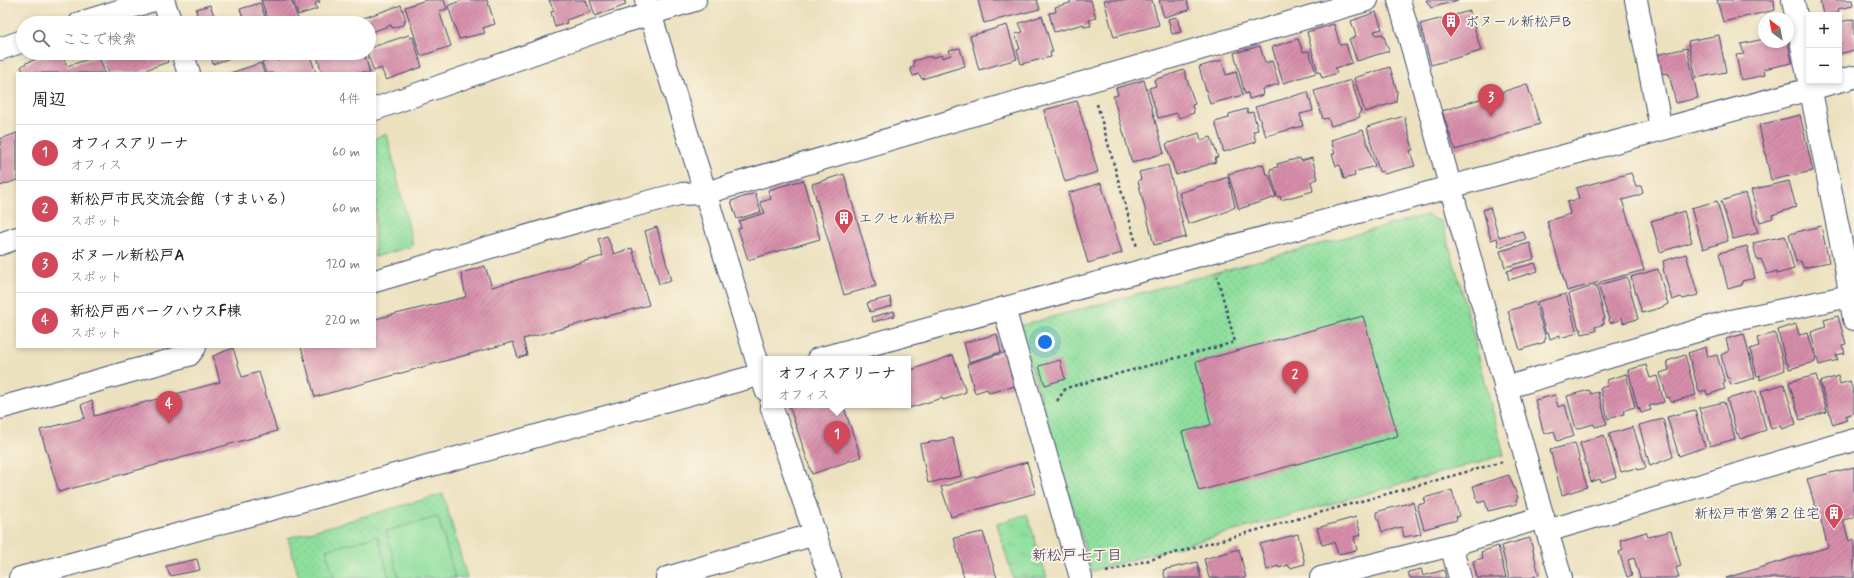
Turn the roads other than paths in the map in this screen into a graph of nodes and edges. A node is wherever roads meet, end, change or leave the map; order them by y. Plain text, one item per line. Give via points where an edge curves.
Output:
1 (154, 0) edge
2 (163, 0) edge
3 (694, 0) edge
4 (1367, 0) edge
5 (1399, 0) edge
6 (1636, 0) edge
7 (1793, 0) edge
8 (648, 7) edge
9 (103, 16) edge
10 (169, 16) edge
11 (16, 43) edge
12 (0, 49) edge
13 (184, 60) edge
14 (189, 72) edge
15 (1854, 77) edge
16 (1810, 90) junction
17 (376, 109) edge
18 (1661, 129) junction
19 (1452, 187) junction
20 (705, 193) junction
21 (16, 238) edge
22 (0, 244) edge
23 (376, 281) edge
24 (1850, 296) junction
25 (1004, 308) junction
26 (1854, 319) edge
27 (194, 348) edge
28 (829, 356) edge
29 (763, 376) edge
30 (763, 379) edge
31 (1506, 388) junction
32 (0, 408) edge
33 (772, 408) edge
34 (1854, 440) edge
35 (1545, 524) junction
36 (815, 534) junction
37 (1451, 545) junction
38 (20, 578) edge
39 (667, 578) edge
40 (830, 578) edge
41 (1081, 578) edge
42 (1321, 578) edge
43 (1460, 578) edge
44 (1562, 578) edge

1 - 9 street
2 - 10 street
3 - 8 street
4 - 20 street
5 - 19 street
6 - 18 street
7 - 16 street
8 - 17 street
8 - 20 street
11 - 12 street
13 - 14 street
15 - 16 street
16 - 18 street
16 - 24 street
18 - 19 street
19 - 25 street
19 - 31 street
20 - 23 street via 678,194 613,211
20 - 29 street
21 - 22 street
24 - 26 street
24 - 31 street via 1730,321
25 - 28 street
25 - 41 street
27 - 32 street via 189,355
30 - 38 street
31 - 35 street
33 - 36 street
34 - 35 street
35 - 37 street
35 - 44 street
36 - 39 street
36 - 40 street
37 - 42 street
37 - 43 street

